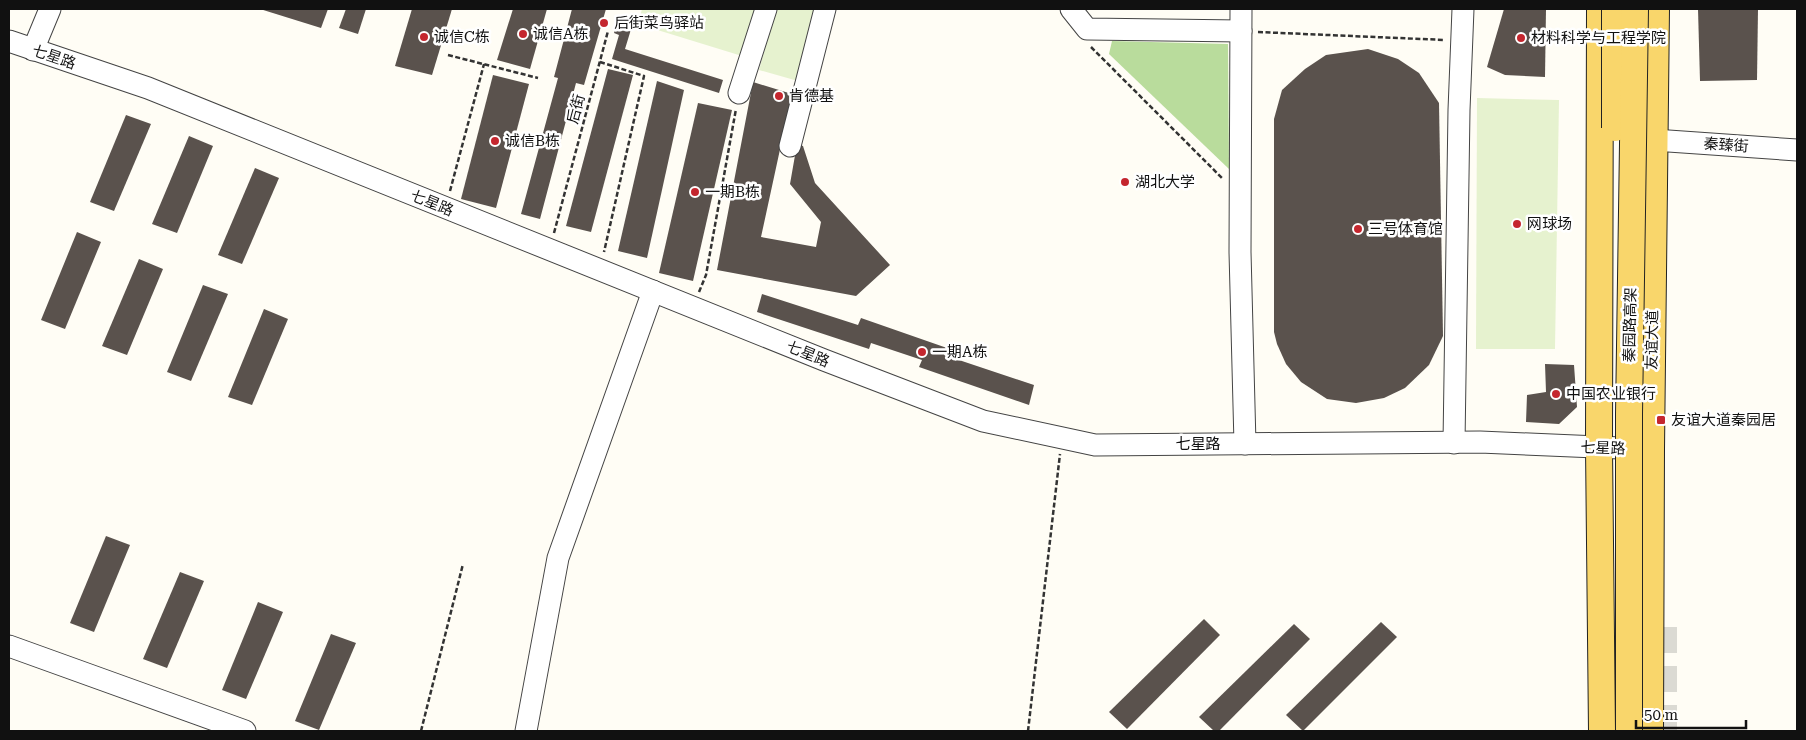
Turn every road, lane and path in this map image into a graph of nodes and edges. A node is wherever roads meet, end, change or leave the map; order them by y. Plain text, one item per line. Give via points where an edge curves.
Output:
1 (50, 9) edge
2 (766, 9) edge
3 (825, 9) edge
4 (1071, 9) edge
5 (1241, 9) edge
6 (1463, 9) edge
7 (1600, 9) edge
8 (1615, 9) edge
9 (1635, 9) edge
10 (1656, 9) edge
11 (1087, 29) junction
12 (1241, 31) junction
13 (608, 32) dead end
14 (1462, 40) junction
15 (9, 41) edge
16 (32, 50) junction
17 (448, 55) dead end
18 (600, 62) junction
19 (484, 64) junction
20 (538, 78) dead end
21 (740, 93) joint
22 (1654, 140) junction
23 (790, 146) dead end
24 (1797, 150) edge
25 (1240, 196) junction
26 (445, 208) junction
27 (549, 250) junction
28 (600, 270) junction
29 (653, 291) junction
30 (691, 307) junction
31 (1062, 438) junction
32 (1454, 443) junction
33 (1245, 444) junction
34 (1600, 448) junction
35 (1651, 449) junction
36 (1652, 555) junction
37 (463, 564) dead end
38 (1664, 627) tunnel mouth
39 (9, 646) edge
40 (245, 731) edge
41 (421, 731) edge
42 (526, 731) edge
43 (1028, 731) edge
44 (1602, 731) edge
45 (1614, 731) edge
46 (1629, 731) edge
47 (1650, 731) edge

1 - 16 street
2 - 21 street
3 - 23 street
4 - 11 street
5 - 12 street
6 - 14 street
7 - 34 main road
8 - 45 main road, 秦园路高架, bridge
9 - 46 main road, 秦园路高架, bridge via 1629,414
10 - 22 main road, 友谊大道
11 - 12 street
11 - 25 path via 1091,48
12 - 14 path
12 - 25 street
13 - 18 path, 后街
14 - 32 street
15 - 16 street, 七星路
16 - 26 street, 七星路 via 148,88
17 - 19 path
18 - 27 path, 后街
18 - 28 path via 644,76
19 - 20 path
19 - 26 path
21 - 30 path via 706,275
22 - 24 street, 秦臻街
22 - 35 main road, 友谊大道
25 - 33 street
26 - 27 street, 七星路
27 - 28 street, 七星路
28 - 29 street, 七星路
29 - 30 street, 七星路
29 - 42 street via 558,558
30 - 31 street, 七星路 via 983,421
31 - 33 street, 七星路 via 1094,445
31 - 43 path
32 - 33 street, 七星路
32 - 34 street, 七星路
34 - 35 street, 七星路
34 - 44 main road
35 - 36 main road, 友谊大道
36 - 38 main road
36 - 47 main road, 友谊大道
37 - 41 path
39 - 40 street

